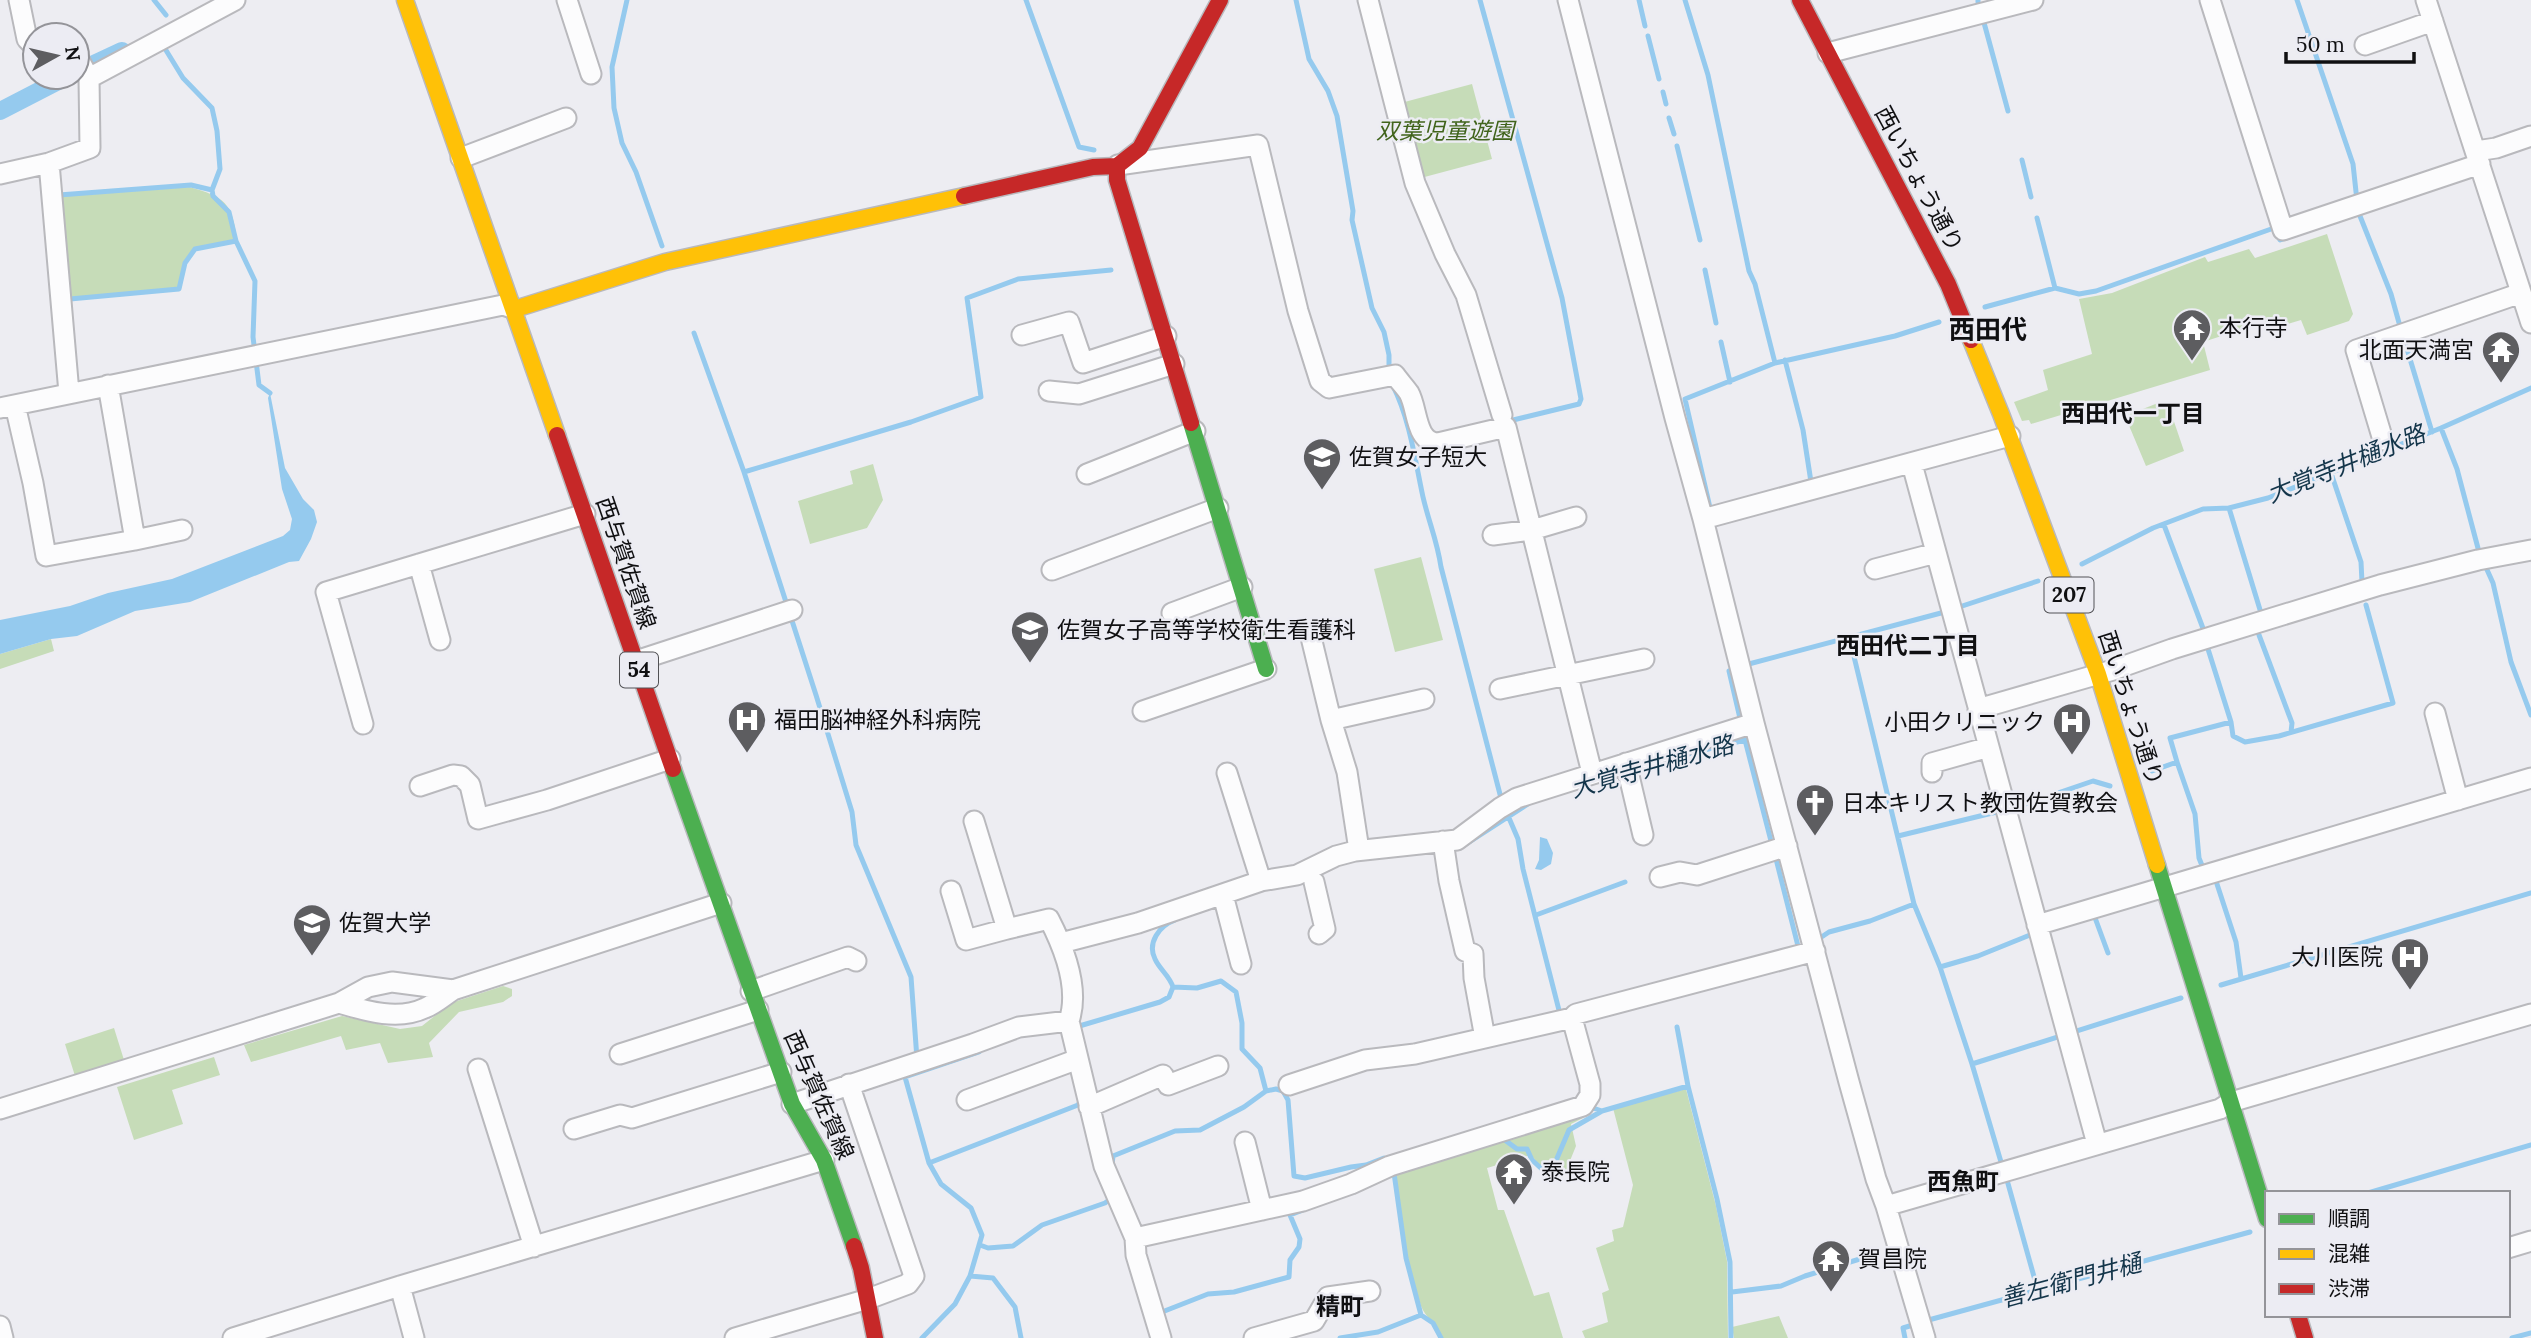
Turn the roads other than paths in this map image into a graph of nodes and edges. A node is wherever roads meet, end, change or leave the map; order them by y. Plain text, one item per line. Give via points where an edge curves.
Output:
1 (19, 0) edge
2 (235, 0) edge
3 (405, 0) edge
4 (567, 0) edge
5 (1220, 0) edge
6 (1368, 0) edge
7 (1568, 0) edge
8 (1800, 0) edge
9 (2033, 0) edge
10 (2210, 0) edge
11 (2426, 0) edge
12 (213, 6) edge
13 (23, 21) edge
14 (2433, 21) junction
15 (2365, 45) dead end
16 (1828, 53) junction
17 (91, 64) edge
18 (591, 74) dead end
19 (85, 91) edge
20 (566, 118) dead end
21 (2531, 136) edge
22 (461, 158) junction
23 (2478, 158) junction
24 (49, 163) junction
25 (1117, 166) junction
26 (0, 174) edge
27 (2521, 293) junction
28 (515, 309) junction
29 (2531, 323) edge
30 (1022, 335) dead end
31 (1166, 336) junction
32 (1174, 364) junction
33 (108, 385) junction
34 (1049, 391) dead end
35 (69, 393) junction
36 (8, 407) edge
37 (1502, 415) dead end
38 (1195, 431) junction
39 (2010, 436) junction
40 (2383, 440) dead end
41 (1912, 464) junction
42 (1087, 474) dead end
43 (1218, 508) junction
44 (585, 514) junction
45 (1576, 517) dead end
46 (1710, 518) junction
47 (182, 530) dead end
48 (1532, 530) junction
49 (1493, 535) dead end
50 (135, 540) junction
51 (2531, 550) edge
52 (1936, 553) junction
53 (419, 564) junction
54 (1875, 569) dead end
55 (1052, 570) dead end
56 (1242, 587) junction
57 (788, 611) dead end
58 (1172, 613) dead end
59 (1310, 633) dead end
60 (440, 640) dead end
61 (1644, 659) dead end
62 (636, 661) junction
63 (1266, 669) joint
64 (1568, 674) junction
65 (2098, 674) junction
66 (1500, 689) dead end
67 (1423, 699) dead end
68 (1978, 709) junction
69 (1143, 710) dead end
70 (2435, 713) dead end
71 (1331, 720) junction
72 (363, 724) dead end
73 (1746, 726) junction
74 (1989, 747) junction
75 (670, 759) junction
76 (1628, 771) junction
77 (1932, 772) dead end
78 (1227, 773) dead end
79 (1592, 773) junction
80 (2531, 778) edge
81 (420, 786) dead end
82 (2458, 800) junction
83 (974, 821) dead end
84 (1643, 835) dead end
85 (1444, 848) junction
86 (1778, 849) junction
87 (1359, 850) junction
88 (1660, 877) dead end
89 (1261, 881) junction
90 (1314, 882) dead end
91 (2164, 887) junction
92 (951, 891) dead end
93 (1225, 901) junction
94 (721, 903) junction
95 (2037, 925) junction
96 (1007, 929) junction
97 (1318, 934) dead end
98 (1061, 943) junction
99 (1814, 945) junction
100 (856, 961) dead end
101 (1241, 964) dead end
102 (453, 990) junction
103 (751, 991) junction
104 (339, 1003) junction
105 (758, 1010) junction
106 (2531, 1014) edge
107 (1565, 1020) junction
108 (1071, 1027) junction
109 (1485, 1038) junction
110 (620, 1055) dead end
111 (1070, 1062) dead end
112 (1218, 1066) dead end
113 (478, 1069) dead end
114 (781, 1072) junction
115 (849, 1084) junction
116 (1289, 1085) dead end
117 (967, 1100) dead end
118 (2231, 1102) junction
119 (792, 1104) junction
120 (1089, 1107) junction
121 (0, 1109) edge
122 (574, 1129) dead end
123 (1245, 1142) dead end
124 (2097, 1144) junction
125 (824, 1160) junction
126 (1886, 1206) junction
127 (1262, 1210) junction
128 (2265, 1212) edge
129 (1135, 1238) junction
130 (2531, 1241) edge
131 (534, 1247) junction
132 (2510, 1247) edge
133 (400, 1286) junction
134 (1370, 1291) dead end
135 (868, 1299) junction
136 (2299, 1317) edge
137 (0, 1326) edge
138 (1922, 1326) edge
139 (3, 1338) edge
140 (233, 1338) edge
141 (414, 1338) edge
142 (735, 1338) edge
143 (875, 1338) edge
144 (1161, 1338) edge
145 (1254, 1338) edge
146 (2305, 1338) edge

1 - 13 street
2 - 12 street
3 - 22 main road, 西与賀佐賀線 / 54
4 - 18 street
5 - 25 main road via 1140,148
6 - 37 street via 1415,183 1466,295
7 - 46 street via 1675,418
8 - 16 main road, 西いちょう通り / 207
9 - 16 street
10 - 23 street via 2283,230
11 - 14 street
12 - 17 street
14 - 15 street
14 - 23 street
16 - 39 main road, 西いちょう通り / 207 via 1948,284
19 - 24 street via 90,148
20 - 22 street
21 - 23 street
22 - 28 main road, 西与賀佐賀線 / 54
23 - 27 street
24 - 26 street
24 - 35 street
25 - 28 main road via 1093,167 664,262
25 - 31 main road via 1117,180
25 - 48 street via 1258,145 1320,381 1329,388 1391,376 1410,394 1427,440 1438,443 1506,427
27 - 29 street
27 - 40 street via 2356,350
28 - 33 street via 503,305
28 - 44 main road, 西与賀佐賀線 / 54
30 - 31 street via 1069,322 1083,363
31 - 32 main road
32 - 34 street via 1079,394
32 - 38 main road
33 - 35 street
33 - 50 street
35 - 36 street
36 - 50 street via 33,484 46,556
38 - 42 street
38 - 43 main road
39 - 41 street
39 - 65 main road, 西いちょう通り / 207
41 - 46 street
41 - 52 street
43 - 55 street
43 - 56 main road
44 - 53 street
44 - 62 main road, 西与賀佐賀線 / 54
45 - 48 street
46 - 73 street via 1740,666
47 - 50 street
48 - 49 street
48 - 64 street
51 - 65 street via 2380,585
52 - 54 street
52 - 68 street
53 - 60 street
53 - 72 street via 326,592
56 - 58 street
56 - 63 main road
57 - 62 street
59 - 71 street
61 - 64 street
62 - 75 main road, 西与賀佐賀線 / 54
63 - 69 street
64 - 66 street
64 - 79 street
65 - 68 street
65 - 91 main road, 西いちょう通り / 207
67 - 71 street
68 - 74 street
70 - 82 street
71 - 87 street via 1347,772
73 - 76 street
73 - 86 street
74 - 77 street via 1932,763
74 - 95 street
75 - 81 street via 478,819 470,785 461,776
75 - 94 main road, 西与賀佐賀線 / 54
76 - 79 street
76 - 84 street
78 - 89 street
79 - 85 street via 1504,805
80 - 82 street
82 - 91 street
83 - 96 street
85 - 87 street
85 - 109 street via 1465,951 1473,954
86 - 88 street via 1698,875 1680,872
86 - 99 street
87 - 89 street via 1297,875
89 - 93 street
90 - 97 street via 1325,929
91 - 95 street
91 - 118 main road, 西いちょう通り / 207
92 - 96 street via 966,940
93 - 98 street
93 - 101 street
94 - 102 street
94 - 103 main road, 西与賀佐賀線 / 54
95 - 124 street
96 - 98 street via 1049,919
98 - 108 street via 1073,993
99 - 107 street
99 - 126 street
100 - 103 street via 848,957
102 - 104 street via 392,982 368,987
102 - 104 street via 425,1009 401,1014
103 - 105 main road, 西与賀佐賀線 / 54
104 - 121 street
105 - 110 street
105 - 114 main road, 西与賀佐賀線 / 54
106 - 118 street
107 - 109 street
107 - 127 street via 1590,1084 1583,1106 1390,1166 1303,1201
108 - 115 street via 1019,1027
108 - 120 street
109 - 116 street via 1364,1060
111 - 117 street
112 - 120 street via 1168,1085 1163,1075
113 - 131 street
114 - 119 main road, 西与賀佐賀線 / 54
114 - 122 street via 632,1118 620,1115
115 - 119 street
115 - 135 street via 914,1276 908,1284
118 - 124 street
118 - 128 main road, 西いちょう通り / 207
119 - 125 main road, 西与賀佐賀線 / 54
120 - 129 street via 1104,1167
123 - 127 street
124 - 126 street
125 - 131 street
125 - 135 main road, 西与賀佐賀線 / 54
126 - 138 street
127 - 129 street
129 - 144 street
130 - 132 street
131 - 133 street
133 - 140 street
133 - 141 street
134 - 145 street via 1328,1297 1314,1321
135 - 142 street
135 - 143 main road, 西与賀佐賀線 / 54
136 - 146 main road
137 - 139 street

